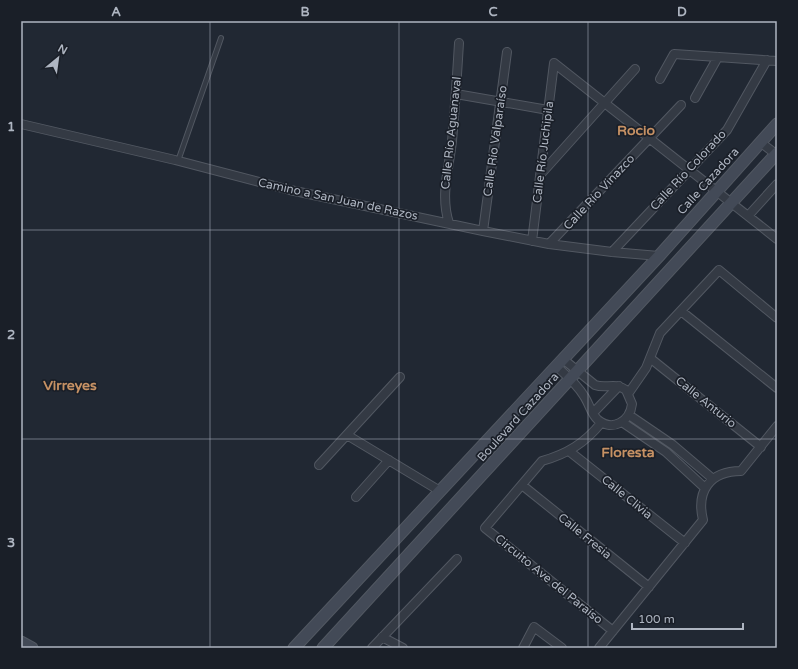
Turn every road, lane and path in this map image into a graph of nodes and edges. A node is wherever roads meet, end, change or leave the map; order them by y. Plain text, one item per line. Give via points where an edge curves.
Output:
1 (221, 38) dead end
2 (459, 43) dead end
3 (507, 52) dead end
4 (718, 57) junction
5 (767, 60) junction
6 (777, 61) edge
7 (635, 69) dead end
8 (660, 78) dead end
9 (456, 94) junction
10 (695, 98) dead end
11 (500, 102) junction
12 (605, 103) junction
13 (681, 105) dead end
14 (548, 110) junction
15 (21, 124) edge
16 (777, 124) edge
17 (649, 138) junction
18 (760, 142) junction
19 (777, 154) edge
20 (178, 161) junction
21 (689, 170) junction
22 (540, 175) junction
23 (777, 184) edge
24 (716, 190) junction
25 (731, 203) junction
26 (748, 216) junction
27 (449, 223) junction
28 (483, 231) junction
29 (777, 239) edge
30 (532, 241) junction
31 (549, 244) junction
32 (612, 252) junction
33 (659, 256) junction
34 (680, 311) junction
35 (777, 318) edge
36 (650, 358) junction
37 (560, 362) junction
38 (573, 375) junction
39 (400, 377) dead end
40 (619, 386) junction
41 (777, 388) edge
42 (628, 394) junction
43 (593, 414) junction
44 (629, 415) junction
45 (622, 422) junction
46 (601, 423) junction
47 (777, 426) edge
48 (347, 435) junction
49 (761, 446) junction
50 (569, 451) junction
51 (389, 460) junction
52 (319, 465) dead end
53 (713, 479) junction
54 (522, 485) junction
55 (705, 488) junction
56 (440, 491) junction
57 (356, 497) dead end
58 (685, 543) junction
59 (457, 559) dead end
60 (649, 587) junction
61 (613, 631) junction
62 (382, 637) junction
63 (21, 642) edge
64 (326, 647) edge
65 (32, 648) edge
66 (294, 648) edge
67 (372, 648) edge
68 (403, 648) edge
69 (523, 648) edge
70 (562, 648) edge
71 (599, 648) edge

1 - 20 lane
2 - 9 street, Calle Río Aguanaval
3 - 11 street, Calle Río Valparaíso
4 - 5 street
4 - 8 street via 674,54
4 - 10 street
5 - 6 street
5 - 21 street, Calle Río Colorado via 727,130
7 - 12 street
9 - 11 street
9 - 27 street, Calle Río Aguanaval via 444,193
11 - 14 street
11 - 28 street, Calle Río Valparaíso
12 - 14 street, Calle Río Juchipila via 554,63
12 - 17 street
12 - 22 street
13 - 17 street, Calle Río Vinazco
14 - 22 street, Calle Río Juchipila
15 - 20 street, Camino a San Juan de Razos
16 - 18 street, Calle Cazadora
17 - 21 street
17 - 31 street, Calle Río Vinazco
18 - 19 street
18 - 24 street, Calle Cazadora
19 - 25 street
20 - 27 street, Camino a San Juan de Razos via 290,190
21 - 24 street
21 - 32 street, Calle Río Colorado
22 - 30 street, Calle Río Juchipila
23 - 26 street
24 - 25 street
24 - 33 street, Calle Cazadora
25 - 26 street
25 - 38 street, Boulevard Cazadora
26 - 29 street
27 - 28 street, Camino a San Juan de Razos
28 - 30 street, Camino a San Juan de Razos
30 - 31 street, Camino a San Juan de Razos
31 - 32 street, Camino a San Juan de Razos
32 - 33 street, Camino a San Juan de Razos
33 - 37 street, Boulevard Cazadora
34 - 35 street via 719,270
34 - 36 street via 660,333
34 - 41 street
36 - 42 street
36 - 49 street, Calle Anturio
37 - 38 street
37 - 56 street, Boulevard Cazadora
38 - 40 street via 595,385
38 - 43 street
38 - 64 street, Boulevard Cazadora
39 - 48 street
40 - 42 street
40 - 43 street
42 - 44 street via 632,404
43 - 46 street
44 - 45 street
44 - 53 street via 673,445
45 - 46 street via 612,425
45 - 55 street via 666,452
46 - 50 street via 587,439
47 - 49 street, Circuito Ave del Paraíso
48 - 51 street
48 - 52 street
49 - 53 street, Circuito Ave del Paraíso via 741,471 731,471
50 - 54 street via 542,461
50 - 58 street, Calle Clivia
51 - 56 street
51 - 57 street
53 - 55 street, Circuito Ave del Paraíso
54 - 60 street, Calle Fresia
54 - 61 street, Circuito Ave del Paraíso via 485,528
55 - 58 street, Circuito Ave del Paraíso via 700,509 703,520
56 - 66 street, Boulevard Cazadora
58 - 60 street, Circuito Ave del Paraíso
59 - 62 street
60 - 61 street, Circuito Ave del Paraíso
61 - 71 street, Circuito Ave del Paraíso
62 - 67 street
62 - 68 street
63 - 65 street
69 - 70 street via 534,627

